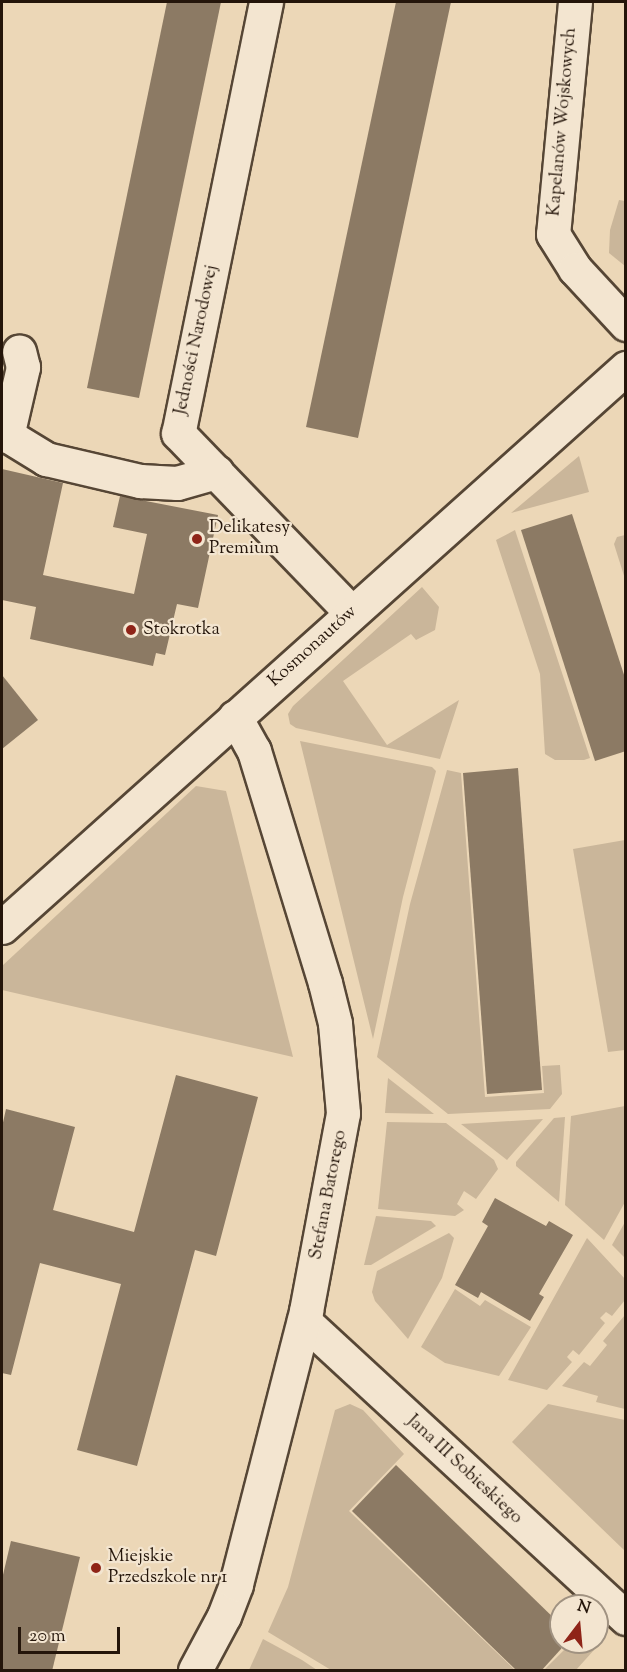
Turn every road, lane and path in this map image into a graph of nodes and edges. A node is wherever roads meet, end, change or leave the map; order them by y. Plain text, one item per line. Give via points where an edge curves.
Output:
1 (266, 2) edge
2 (575, 2) edge
3 (626, 324) edge
4 (19, 351) dead end
5 (626, 368) edge
6 (4, 434) edge
7 (216, 472) junction
8 (352, 613) junction
9 (235, 717) junction
10 (2, 927) edge
11 (304, 1321) junction
12 (626, 1618) edge
13 (195, 1671) edge

1 - 7 street, Jedności Narodowej via 178,433
2 - 3 street, Kapelanów Wojskowych via 553,234 571,263
4 - 6 street via 23,367
5 - 8 street, Kosmonautów
6 - 7 street via 46,459 140,481 177,483
7 - 8 street, Jedności Narodowej
8 - 9 street, Kosmonautów
9 - 10 street, Kosmonautów
9 - 11 street, Stefana Batorego via 254,751 325,983 341,1071 341,1137
11 - 12 street, Jana III Sobieskiego
11 - 13 street, Stefana Batorego via 236,1584

